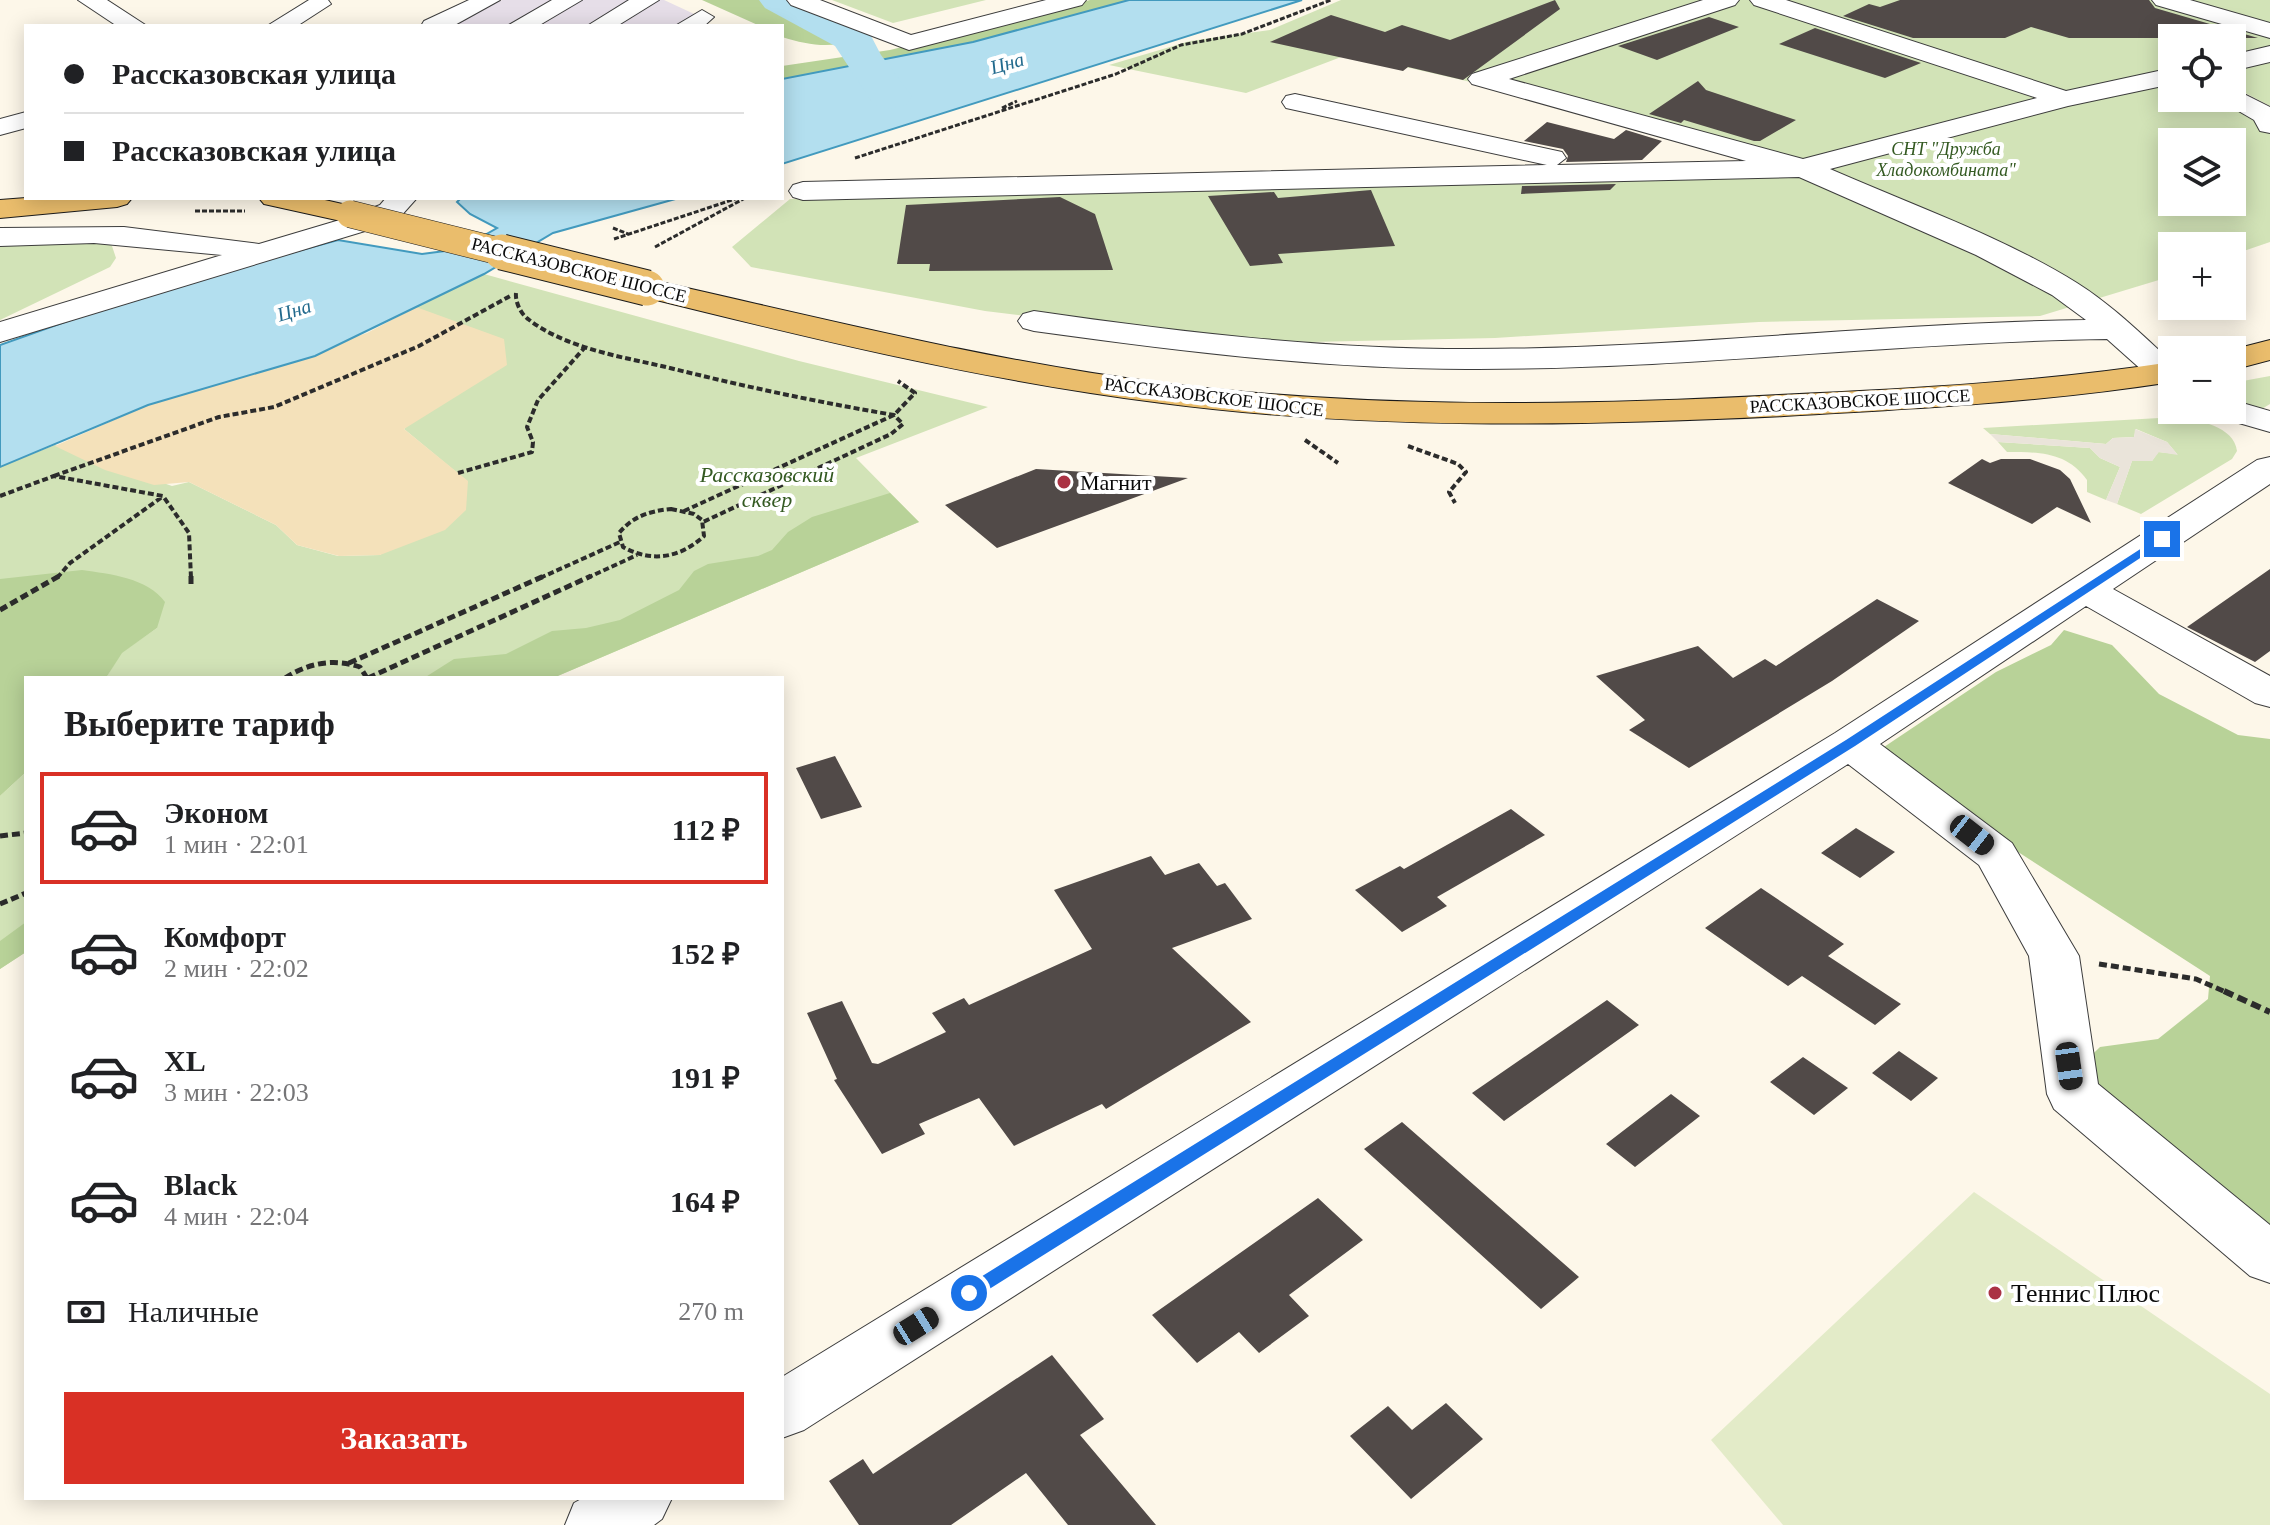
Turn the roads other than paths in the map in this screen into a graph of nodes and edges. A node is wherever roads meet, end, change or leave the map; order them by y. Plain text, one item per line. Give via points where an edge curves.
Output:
1 (90, 0) edge
2 (488, 0) edge
3 (570, 0) edge
4 (647, 0) edge
5 (799, 0) edge
6 (1074, 0) edge
7 (1727, 0) edge
8 (1762, 0) edge
9 (2164, 0) edge
10 (319, 4) dead end
11 (132, 24) edge
12 (283, 24) edge
13 (437, 24) edge
14 (523, 24) edge
15 (603, 24) edge
16 (2270, 31) edge
17 (2270, 54) edge
18 (2246, 60) edge
19 (2158, 79) edge
20 (2065, 99) junction
21 (1295, 102) dead end
22 (2246, 104) edge
23 (24, 121) edge
24 (2270, 125) edge
25 (0, 127) edge
26 (1803, 168) junction
27 (1624, 174) junction
28 (803, 191) dead end
29 (71, 200) edge
30 (284, 200) edge
31 (400, 200) edge
32 (0, 209) edge
33 (0, 237) edge
34 (261, 252) junction
35 (1034, 321) dead end
36 (2113, 329) junction
37 (0, 332) edge
38 (2270, 350) edge
39 (2246, 356) edge
40 (2158, 368) edge
41 (2129, 379) joint
42 (2158, 379) edge
43 (2246, 415) edge
44 (2270, 422) edge
45 (2270, 468) edge
46 (2084, 589) junction
47 (2270, 694) edge
48 (1850, 743) junction
49 (2270, 1259) edge
50 (784, 1409) edge
51 (637, 1500) edge
52 (597, 1525) edge

1 - 11 street
2 - 13 street
3 - 14 street
4 - 15 street
5 - 6 street via 909,43
7 - 26 street via 1481,79
8 - 20 street
9 - 16 street
10 - 12 street
17 - 18 street
19 - 20 street
20 - 26 street
21 - 27 street
22 - 24 street
23 - 25 street
26 - 27 street
26 - 36 street via 2063,288
27 - 28 street
29 - 32 main road
30 - 41 main road, РАССКАЗОВСКОЕ ШОССЕ, bridge via 948,357 1073,380 1266,405 1466,416 1698,410 1963,395
31 - 34 street via 390,211 354,225
33 - 34 street via 107,233
34 - 37 street
35 - 36 street via 1313,352 1468,359 2013,329
36 - 40 street
38 - 39 main road
41 - 42 street
43 - 44 street
45 - 46 street
46 - 47 street
46 - 48 street
48 - 49 street via 1996,854 2054,956 2073,1094
48 - 50 street
51 - 52 street

